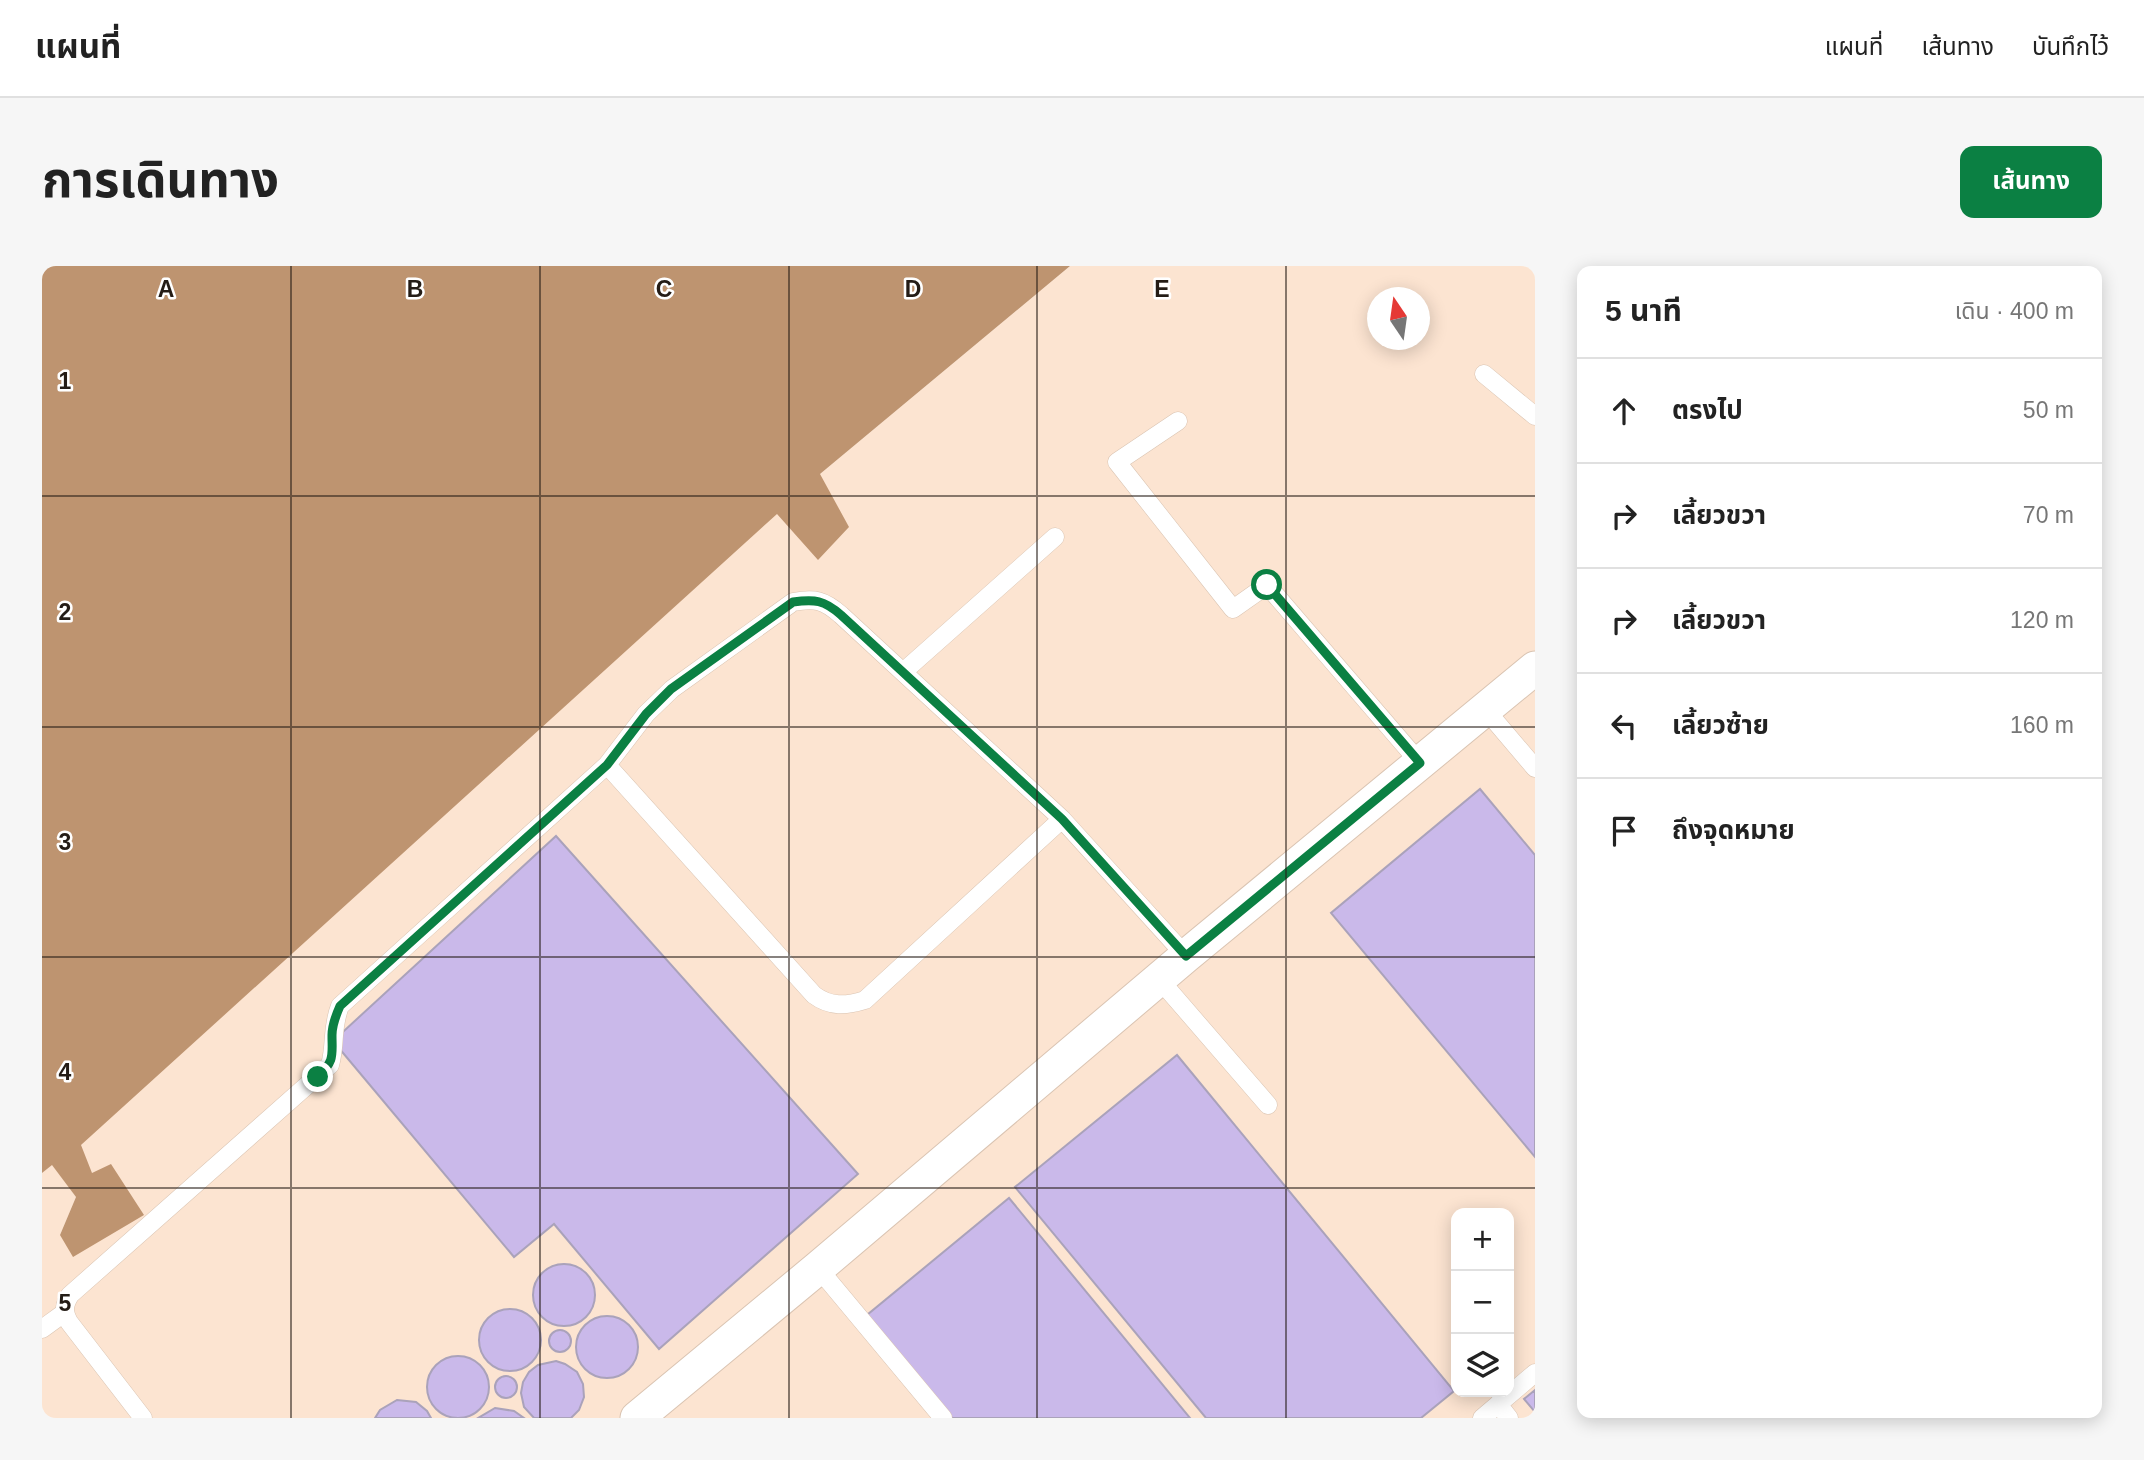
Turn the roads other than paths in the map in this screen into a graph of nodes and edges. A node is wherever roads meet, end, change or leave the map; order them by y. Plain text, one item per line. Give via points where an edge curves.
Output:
1 (1484, 374) dead end
2 (1535, 416) edge
3 (1178, 421) dead end
4 (1055, 537) dead end
5 (1535, 668) edge
6 (903, 672) junction
7 (1485, 709) junction
8 (1420, 763) junction
9 (607, 765) junction
10 (1535, 768) edge
11 (1062, 819) junction
12 (1186, 956) junction
13 (1158, 979) junction
14 (1268, 1105) dead end
15 (818, 1268) junction
16 (64, 1313) junction
17 (42, 1329) edge
18 (1535, 1373) edge
19 (1504, 1411) edge
20 (143, 1418) edge
21 (637, 1418) edge
22 (943, 1418) edge
23 (1482, 1418) edge

1 - 2 lane
3 - 8 lane via 1117,462 1233,609 1267,585
4 - 6 lane
5 - 7 street
6 - 9 lane via 829,604 810,599 793,602 671,689
6 - 11 lane
7 - 8 street
7 - 10 lane
8 - 12 street
9 - 11 lane via 814,995 839,1005 865,1000
9 - 16 lane via 340,1006 334,1020 330,1065 70,1295
11 - 12 lane
12 - 13 street
13 - 14 lane
13 - 15 street
15 - 21 street
15 - 22 lane
16 - 17 lane
16 - 20 lane
18 - 19 lane
19 - 23 lane

